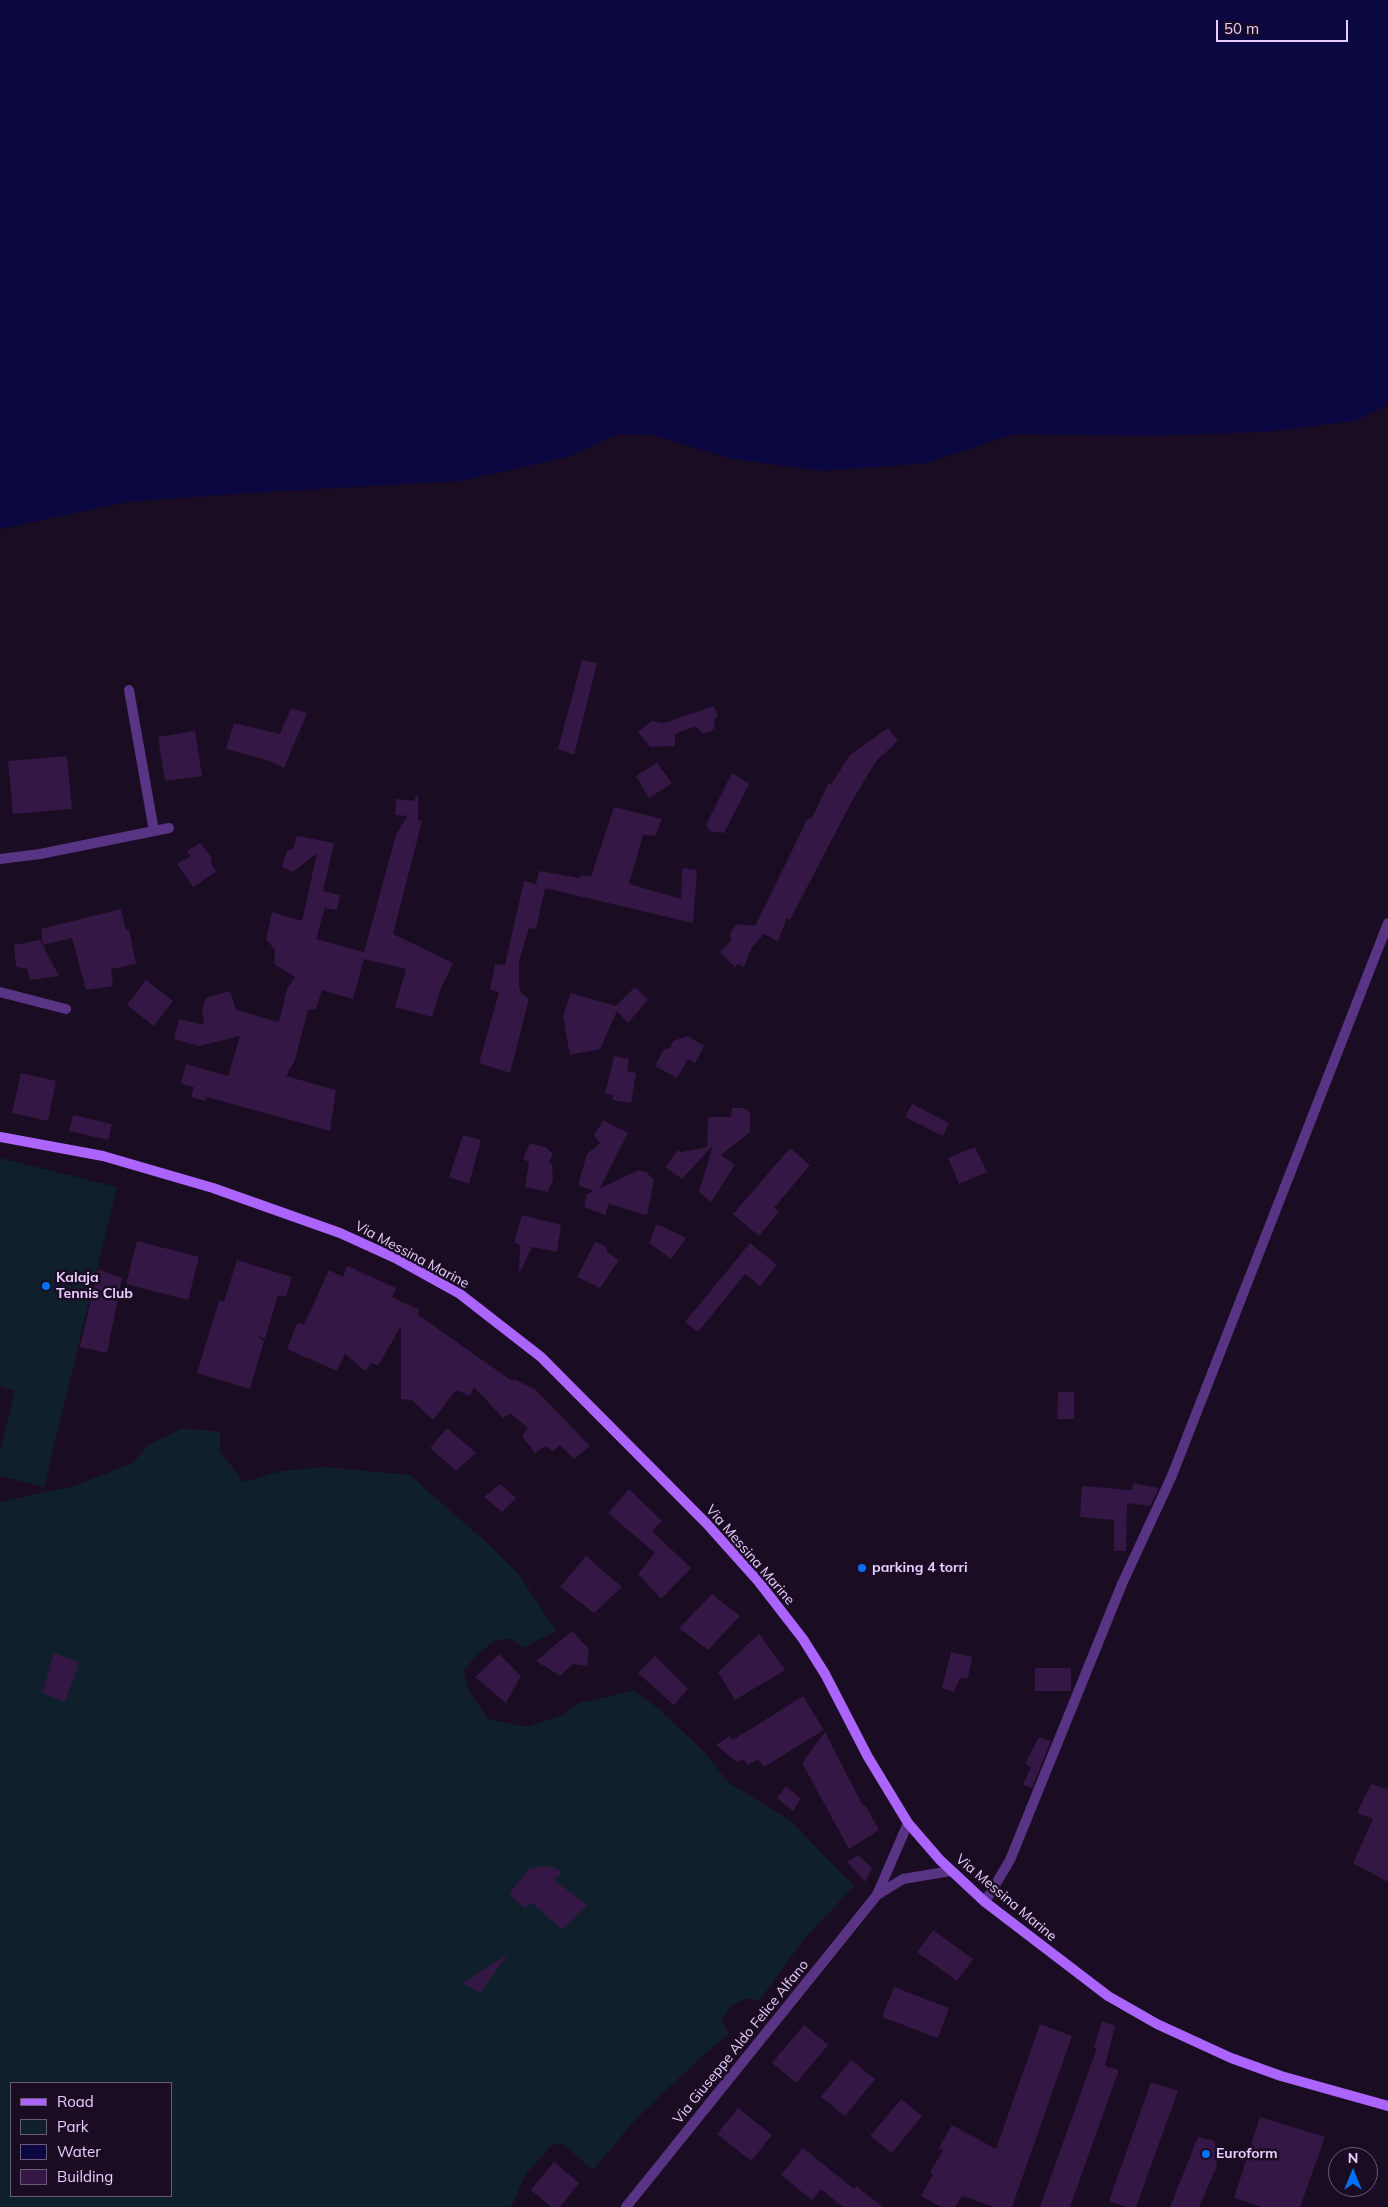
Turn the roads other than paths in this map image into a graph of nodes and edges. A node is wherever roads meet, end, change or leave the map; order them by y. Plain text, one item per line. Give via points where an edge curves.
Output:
1 (129, 690) dead end
2 (169, 828) dead end
3 (154, 831) junction
4 (0, 859) edge
5 (1388, 924) edge
6 (0, 992) edge
7 (66, 1009) dead end
8 (0, 1137) edge
9 (908, 1823) junction
10 (952, 1871) junction
11 (877, 1895) junction
12 (985, 1902) junction
13 (1388, 2106) edge
14 (626, 2207) edge

1 - 3 street
2 - 3 street
3 - 4 street
5 - 12 street via 1171,1478 1122,1584 1010,1860
6 - 7 street
8 - 9 main road, Via Messina Marine via 103,1156 213,1188 340,1233 395,1258 460,1294 541,1357 707,1524 758,1581 803,1639
9 - 10 main road, Via Messina Marine
9 - 11 street, Via Giuseppe Aldo Felice Alfano
10 - 11 street, Via Giuseppe Aldo Felice Alfano via 903,1879
10 - 12 main road, Via Messina Marine
11 - 14 street, Via Giuseppe Aldo Felice Alfano
12 - 13 main road, Via Messina Marine via 1108,1996 1157,2024 1239,2061

